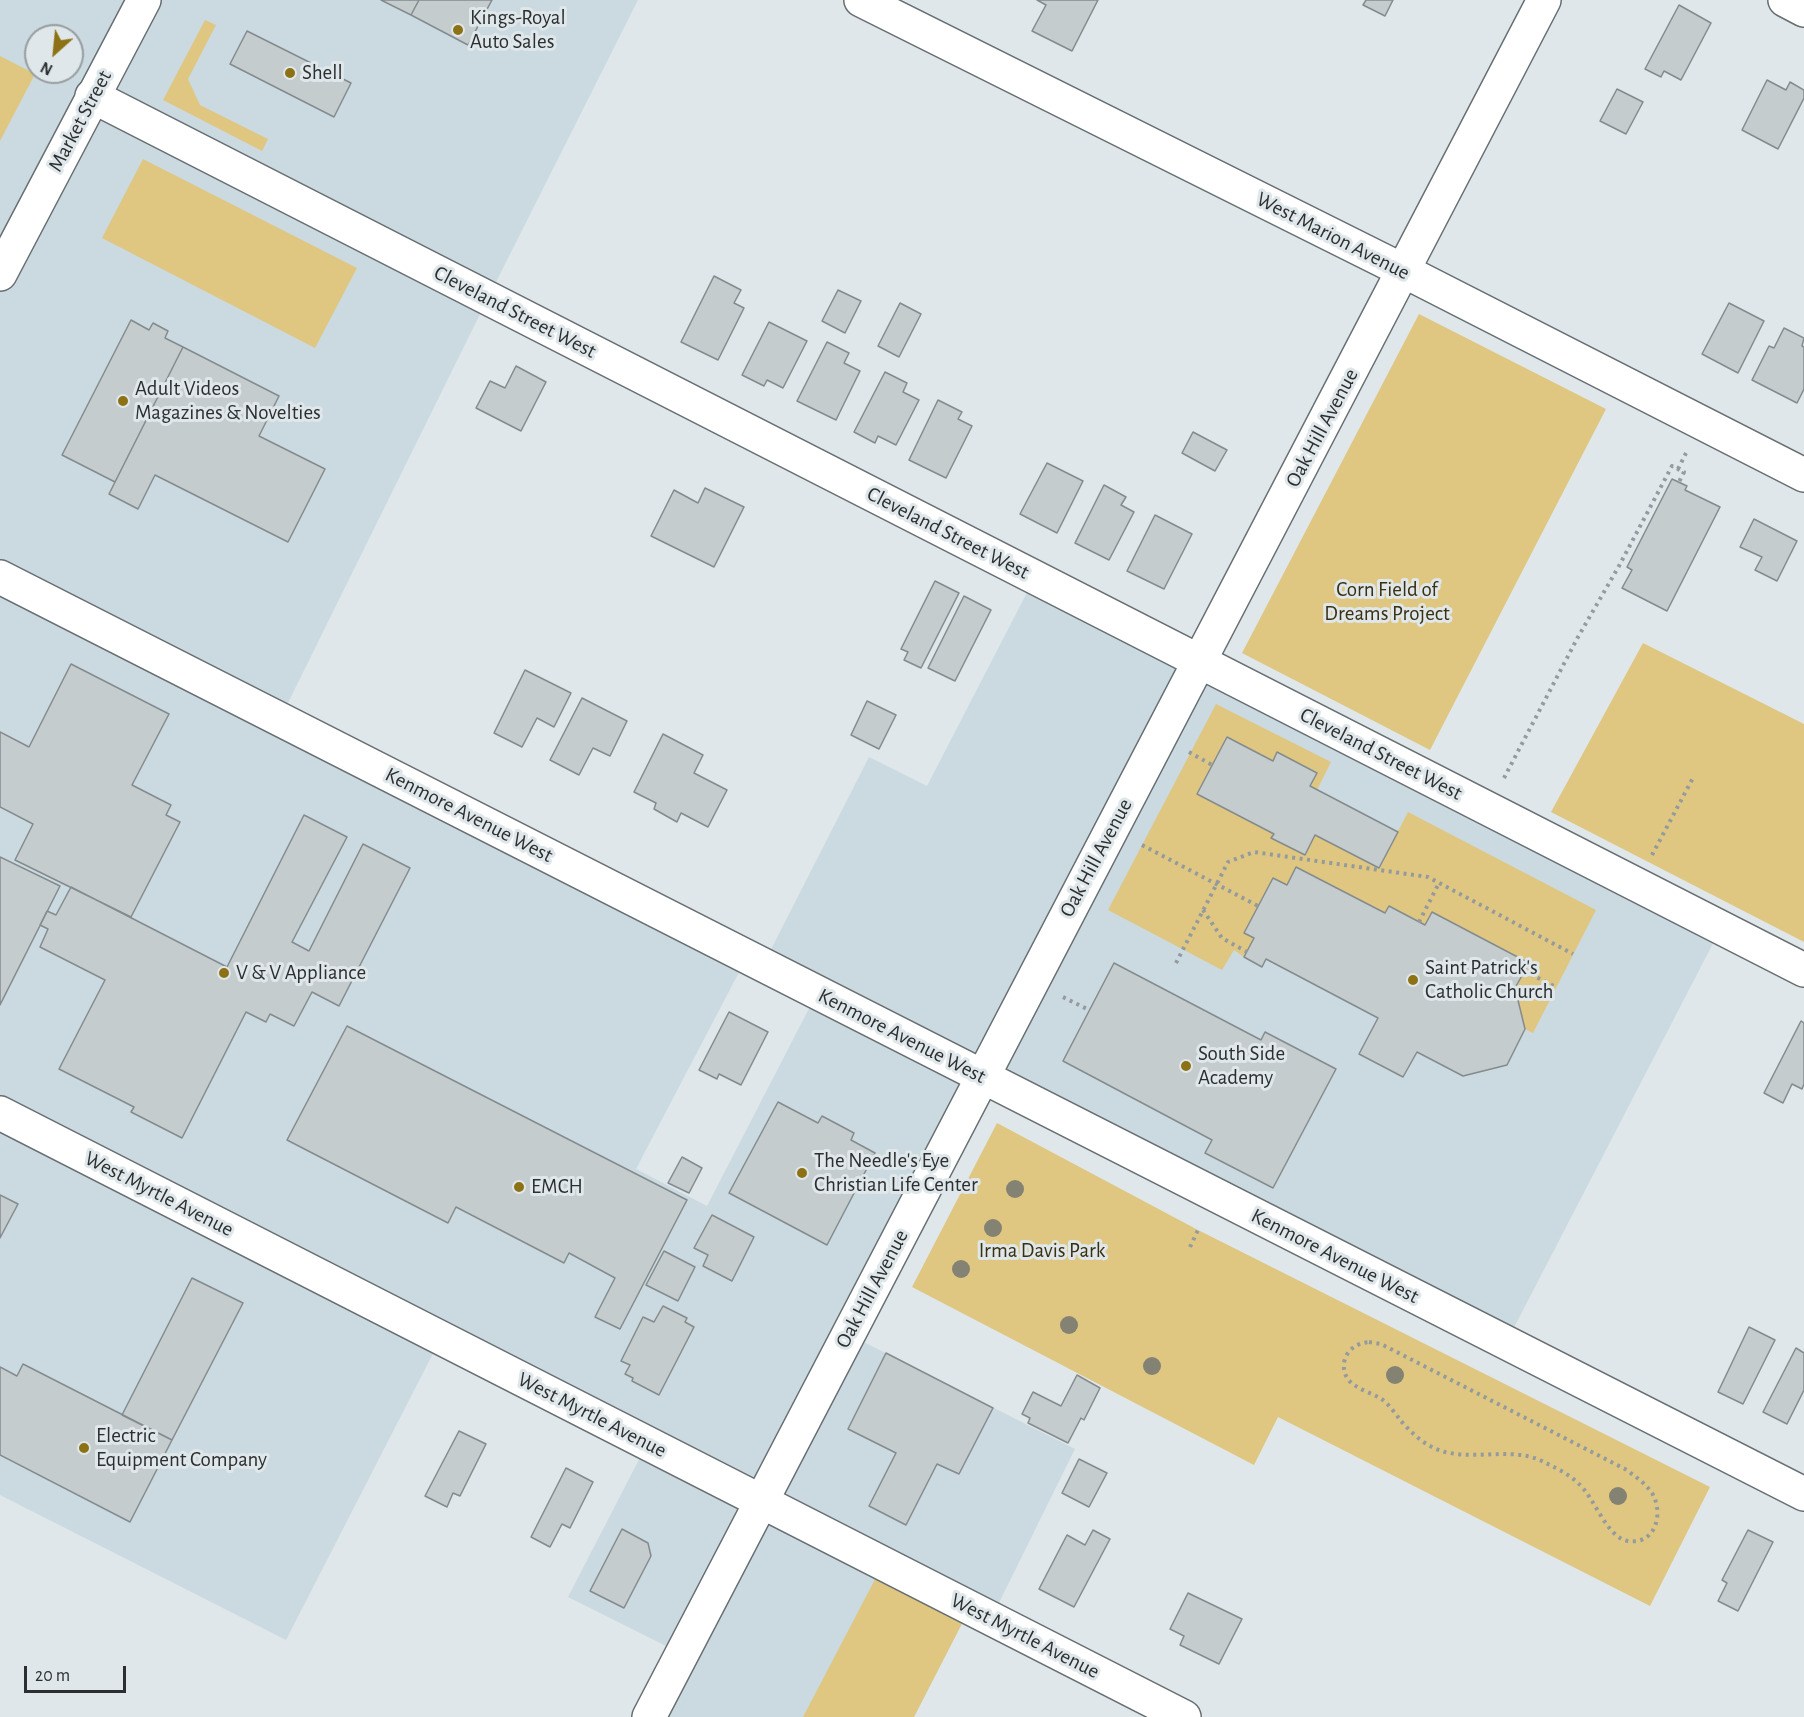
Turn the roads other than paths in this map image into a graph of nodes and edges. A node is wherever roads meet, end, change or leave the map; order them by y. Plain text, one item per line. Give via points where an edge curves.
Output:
1 (144, 0) edge
2 (861, 0) edge
3 (1544, 0) edge
4 (1785, 0) edge
5 (1804, 10) edge
6 (92, 96) junction
7 (1404, 271) junction
8 (0, 274) edge
9 (1804, 476) edge
10 (0, 577) edge
11 (1199, 661) junction
12 (1804, 970) edge
13 (983, 1077) junction
14 (0, 1113) edge
15 (1804, 1494) edge
16 (761, 1502) junction
17 (649, 1717) edge
18 (1184, 1717) edge

1 - 6 street, Market Street
2 - 7 street, West Marion Avenue
3 - 7 street, Oak Hill Avenue
4 - 5 street
6 - 8 street, Market Street
6 - 11 street, Cleveland Street West
7 - 9 street, West Marion Avenue
7 - 11 street, Oak Hill Avenue
10 - 13 street, Kenmore Avenue West
11 - 12 street, Cleveland Street West
11 - 13 street, Oak Hill Avenue
13 - 15 street, Kenmore Avenue West
13 - 16 street, Oak Hill Avenue
14 - 16 street, West Myrtle Avenue
16 - 17 street, Oak Hill Avenue
16 - 18 street, West Myrtle Avenue

